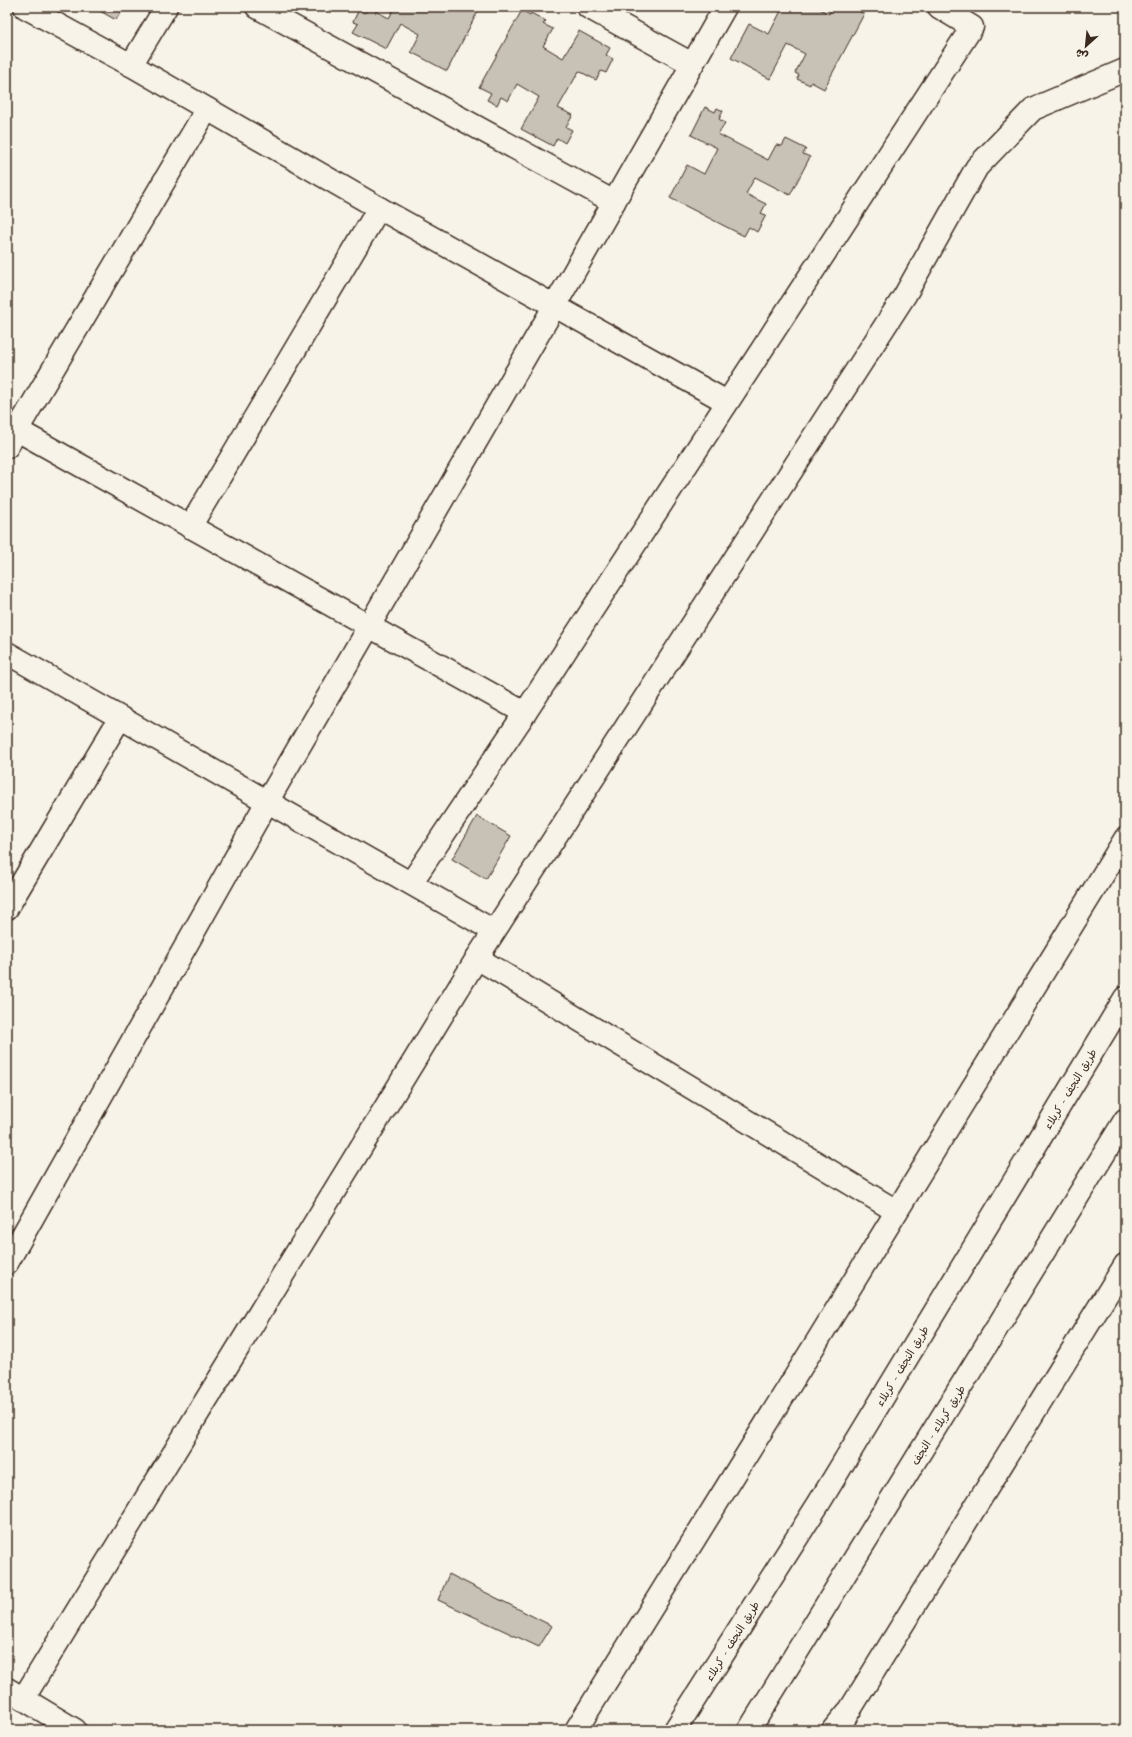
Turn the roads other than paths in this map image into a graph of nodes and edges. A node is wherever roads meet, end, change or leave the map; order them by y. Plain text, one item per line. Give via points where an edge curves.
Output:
1 (25, 7) edge
2 (166, 7) edge
3 (257, 7) edge
4 (588, 7) edge
5 (725, 7) edge
6 (939, 7) edge
7 (692, 64) junction
8 (131, 65) junction
9 (1125, 70) edge
10 (207, 109) junction
11 (614, 202) junction
12 (379, 208) junction
13 (554, 307) junction
14 (727, 402) junction
15 (12, 438) edge
16 (190, 527) junction
17 (369, 626) junction
18 (7, 653) edge
19 (524, 713) junction
20 (120, 718) junction
21 (267, 802) junction
22 (1125, 839) edge
23 (15, 877) edge
24 (411, 883) junction
25 (7, 908) edge
26 (494, 931) junction
27 (477, 958) junction
28 (1125, 998) edge
29 (1125, 1120) edge
30 (896, 1211) junction
31 (7, 1263) edge
32 (1125, 1265) edge
33 (15, 1694) edge
34 (842, 1722) edge
35 (75, 1730) edge
36 (576, 1730) edge
37 (675, 1730) edge
38 (749, 1730) edge
39 (833, 1730) edge

1 - 8 main road
2 - 8 main road
3 - 11 main road
4 - 7 main road
5 - 7 main road
6 - 14 main road via 972,27
7 - 11 main road
8 - 10 main road
9 - 26 main road via 1033,109 977,167 905,295
10 - 12 main road
10 - 15 main road
11 - 13 main road
12 - 13 main road
12 - 16 main road
13 - 14 main road
13 - 17 main road
14 - 19 main road
15 - 16 main road
16 - 17 main road
17 - 19 main road
17 - 21 main road
18 - 20 main road
19 - 24 main road
20 - 21 main road
20 - 23 main road
21 - 24 main road
21 - 31 main road
22 - 30 main road
23 - 25 main road
24 - 26 main road
26 - 27 main road
27 - 30 main road
27 - 33 main road
28 - 37 main road, طريق النجف - کربلاء via 819,1503
29 - 38 main road, طريق کربلاء - النجف
30 - 36 main road
32 - 34 main road
33 - 35 main road
34 - 39 main road

